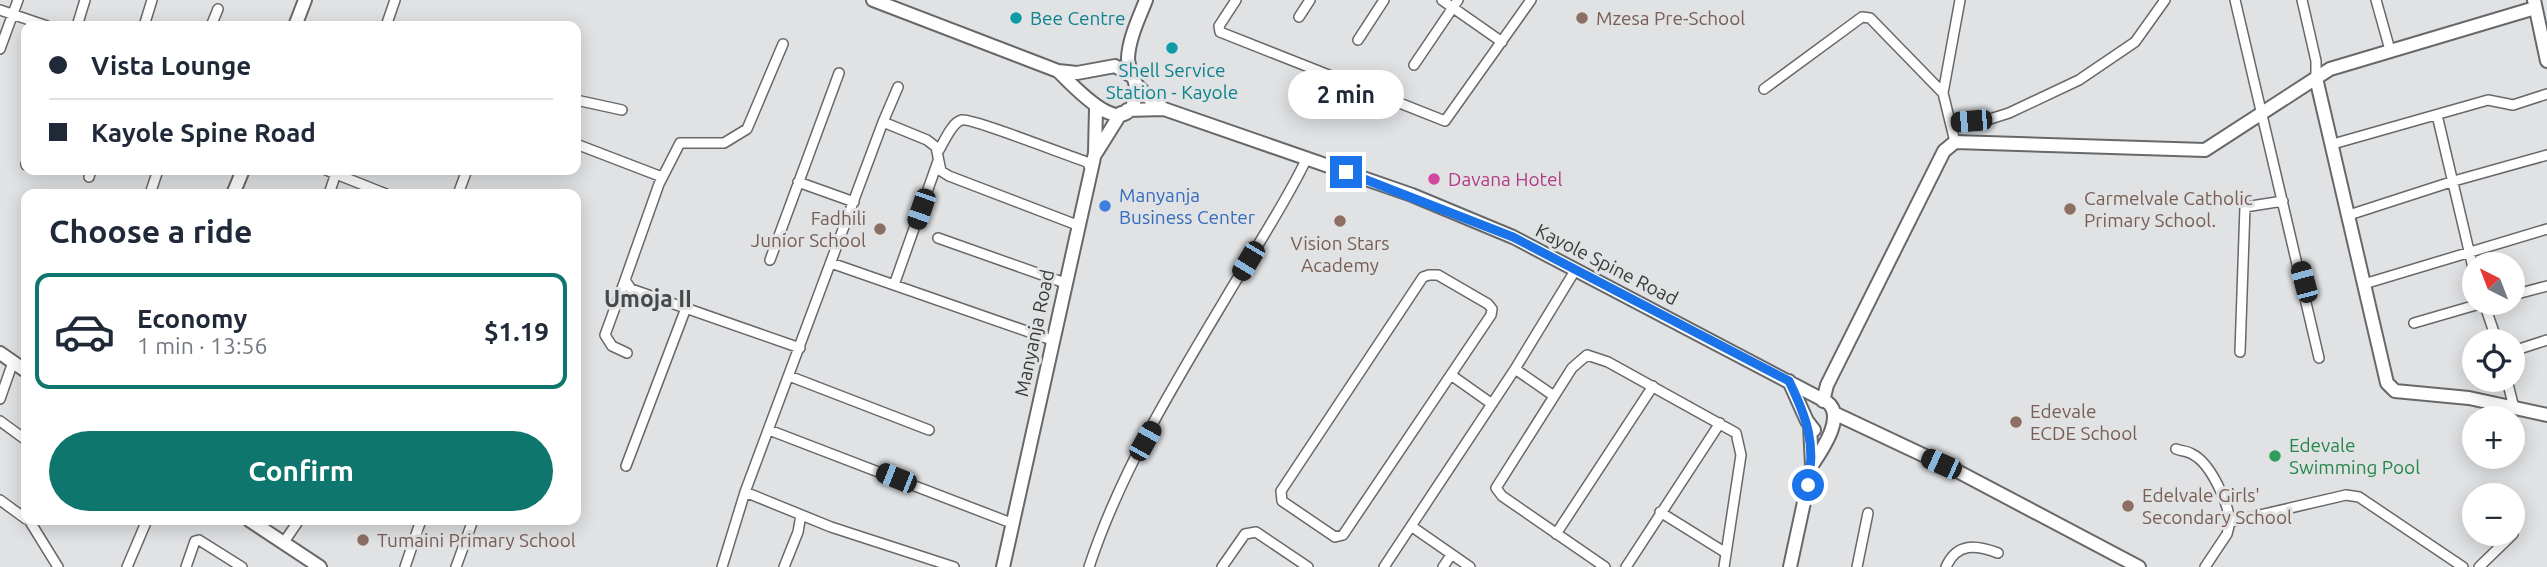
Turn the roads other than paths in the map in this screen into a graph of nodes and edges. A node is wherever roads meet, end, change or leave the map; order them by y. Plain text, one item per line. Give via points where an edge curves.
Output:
1 (18, 0) edge
2 (85, 0) edge
3 (152, 0) edge
4 (305, 0) edge
5 (395, 0) edge
6 (873, 0) edge
7 (1146, 0) edge
8 (1237, 0) edge
9 (1310, 0) edge
10 (1384, 0) edge
11 (1441, 0) edge
12 (1531, 0) edge
13 (1960, 0) edge
14 (2165, 0) edge
15 (2235, 0) edge
16 (2302, 0) edge
17 (2376, 0) edge
18 (1455, 4) edge
19 (2534, 4) edge
20 (218, 9) dead end
21 (0, 10) edge
22 (13, 15) junction
23 (1299, 17) dead end
24 (32, 21) edge
25 (79, 21) edge
26 (146, 21) edge
27 (213, 21) edge
28 (297, 21) edge
29 (388, 21) edge
30 (1132, 37) junction
31 (1359, 40) dead end
32 (1502, 42) junction
33 (783, 44) dead end
34 (0, 49) edge
35 (2390, 50) junction
36 (2547, 61) edge
37 (1414, 65) dead end
38 (1104, 68) junction
39 (1058, 71) junction
40 (839, 73) dead end
41 (2316, 78) junction
42 (1135, 81) junction
43 (898, 87) dead end
44 (1764, 89) dead end
45 (1943, 93) junction
46 (2547, 94) edge
47 (581, 101) edge
48 (1094, 105) junction
49 (1164, 109) junction
50 (622, 110) dead end
51 (1124, 112) junction
52 (2260, 115) junction
53 (2437, 115) junction
54 (883, 122) junction
55 (1952, 122) junction
56 (1955, 142) junction
57 (2333, 144) junction
58 (581, 146) edge
59 (1095, 153) junction
60 (939, 154) junction
61 (2547, 155) edge
62 (1307, 158) junction
63 (1091, 169) junction
64 (342, 175) edge
65 (662, 177) junction
66 (2454, 181) junction
67 (798, 182) junction
68 (374, 189) edge
69 (2283, 201) junction
70 (854, 202) junction
71 (2349, 215) junction
72 (1077, 225) junction
73 (2547, 229) edge
74 (938, 238) dead end
75 (2470, 251) junction
76 (770, 260) dead end
77 (831, 263) junction
78 (1576, 269) junction
79 (625, 281) junction
80 (1065, 283) junction
81 (894, 285) junction
82 (2364, 285) junction
83 (2547, 286) edge
84 (2525, 292) edge
85 (686, 308) junction
86 (2462, 309) edge
87 (2414, 323) dead end
88 (1052, 340) junction
89 (2547, 340) edge
90 (2525, 347) edge
91 (800, 348) junction
92 (2240, 352) dead end
93 (0, 353) edge
94 (627, 353) dead end
95 (2319, 358) dead end
96 (13, 362) junction
97 (21, 368) edge
98 (1515, 369) junction
99 (1451, 375) junction
100 (789, 376) junction
101 (1789, 381) junction
102 (1653, 386) junction
103 (1554, 396) junction
104 (0, 399) edge
105 (1822, 401) junction
106 (1492, 404) junction
107 (2505, 406) edge
108 (2525, 410) edge
109 (1836, 414) junction
110 (2547, 415) edge
111 (0, 421) edge
112 (1808, 421) junction
113 (1720, 423) junction
114 (1829, 429) junction
115 (769, 430) junction
116 (929, 430) dead end
117 (21, 436) edge
118 (2176, 449) dead end
119 (1812, 465) junction
120 (626, 466) dead end
121 (745, 492) junction
122 (0, 500) edge
123 (1660, 512) junction
124 (1868, 513) dead end
125 (21, 515) edge
126 (802, 515) junction
127 (1006, 521) dead end
128 (2230, 523) junction
129 (31, 525) edge
130 (145, 525) edge
131 (257, 525) edge
132 (296, 525) edge
133 (419, 525) edge
134 (471, 525) edge
135 (1411, 526) junction
136 (1556, 534) junction
137 (284, 542) junction
138 (2499, 546) edge
139 (1726, 552) junction
140 (1998, 553) dead end
141 (1451, 555) junction
142 (58, 567) edge
143 (127, 567) edge
144 (186, 567) edge
145 (242, 567) edge
146 (320, 567) edge
147 (405, 567) edge
148 (456, 567) edge
149 (722, 567) edge
150 (784, 567) edge
151 (954, 567) edge
152 (1003, 567) edge
153 (1089, 567) edge
154 (1222, 567) edge
155 (1308, 567) edge
156 (1384, 567) edge
157 (1443, 567) edge
158 (1471, 567) edge
159 (1605, 567) edge
160 (1626, 567) edge
161 (1724, 567) edge
162 (1790, 567) edge
163 (1857, 567) edge
164 (1946, 567) edge
165 (2139, 567) edge
166 (2205, 567) edge
167 (2463, 567) edge
168 (2479, 567) edge

1 - 22 street
2 - 25 street
3 - 26 street
4 - 28 main road
5 - 29 street
6 - 39 main road
7 - 30 main road
8 - 32 street via 1219,26 1220,32 1445,121
9 - 23 street
10 - 31 street
11 - 18 street
12 - 32 street
13 - 45 street
14 - 55 street via 2135,42 2079,80 2009,113
15 - 52 street
16 - 41 street
17 - 35 street
18 - 32 street
18 - 37 street
19 - 35 main road
19 - 36 main road
20 - 27 street
21 - 22 street
22 - 24 street
22 - 34 street
30 - 38 main road
30 - 42 main road via 1128,57
33 - 65 street via 747,130 724,143 680,143
35 - 41 main road
38 - 39 main road
38 - 42 main road via 1122,68
38 - 48 main road via 1090,84
39 - 48 main road
40 - 67 street
41 - 52 main road
41 - 57 main road
42 - 49 main road via 1142,93
42 - 51 main road via 1136,99
43 - 54 street
44 - 45 street via 1861,16 1874,21
45 - 55 street
46 - 53 street via 2513,105 2488,100
47 - 50 street
48 - 51 main road via 1108,114
48 - 59 main road, Manyanja Road
49 - 51 main road
49 - 62 main road, Kayole Spine Road
51 - 59 main road
52 - 56 main road via 2214,147 2193,152
52 - 69 street
53 - 57 street
53 - 66 street
54 - 60 street via 927,140
54 - 70 street
55 - 56 street
56 - 105 main road via 1944,151
57 - 71 main road
58 - 65 street
59 - 63 main road, Manyanja Road
60 - 63 street via 957,122 964,119 1087,162
60 - 72 street via 941,171 949,176
60 - 81 street
61 - 66 street
62 - 78 main road, Kayole Spine Road via 1453,211
62 - 153 street via 1145,441 1119,490
63 - 72 main road, Manyanja Road
64 - 68 street
65 - 79 street
66 - 71 street
66 - 75 street
67 - 70 street
67 - 76 street
69 - 92 street via 2245,207
69 - 95 street
70 - 77 street
71 - 82 main road
72 - 80 main road, Manyanja Road
73 - 75 street
74 - 80 street
75 - 82 street
77 - 81 street
77 - 91 street
78 - 98 street
78 - 101 main road, Kayole Spine Road
79 - 85 street via 631,289
79 - 94 street via 605,335 612,346
80 - 88 main road, Manyanja Road
81 - 88 street
82 - 107 main road via 2390,387
83 - 84 street
85 - 91 street
85 - 120 street
86 - 87 street
88 - 152 main road, Manyanja Road
89 - 90 street
91 - 100 street
93 - 96 main road
96 - 97 main road
96 - 104 street
98 - 103 street
98 - 106 street
99 - 99 street via 1492,309 1438,275 1429,275 1423,277 1282,491 1282,501 1329,535 1343,535
99 - 106 street
100 - 115 street
100 - 116 street
101 - 105 main road, Kayole Spine Road
101 - 112 main road
102 - 103 street via 1587,355 1580,358
102 - 113 street
102 - 136 street
103 - 136 street via 1496,488
105 - 109 main road via 1832,405
105 - 112 main road via 1810,407
106 - 135 street
108 - 110 main road
109 - 114 main road
109 - 165 main road via 1957,471
111 - 117 street
112 - 114 main road via 1821,431
112 - 119 main road
113 - 123 street
113 - 139 street via 1736,433 1741,455
114 - 119 main road
115 - 121 street
115 - 127 street
118 - 128 street via 2194,454 2204,464 2220,489
119 - 162 main road
121 - 126 street
121 - 149 street
122 - 125 street
123 - 139 street
123 - 160 street
124 - 163 street
126 - 150 street
126 - 151 street
128 - 166 street
128 - 167 street via 2337,496 2359,497
129 - 142 street
130 - 143 street
131 - 137 main road
132 - 137 street
133 - 147 street
134 - 148 street
135 - 141 street
135 - 156 street
136 - 159 street
137 - 146 main road
138 - 168 street
139 - 161 street
140 - 164 street via 1976,545 1964,547 1950,557
141 - 157 street
141 - 158 street
144 - 145 street via 199,540
154 - 155 street via 1250,531

